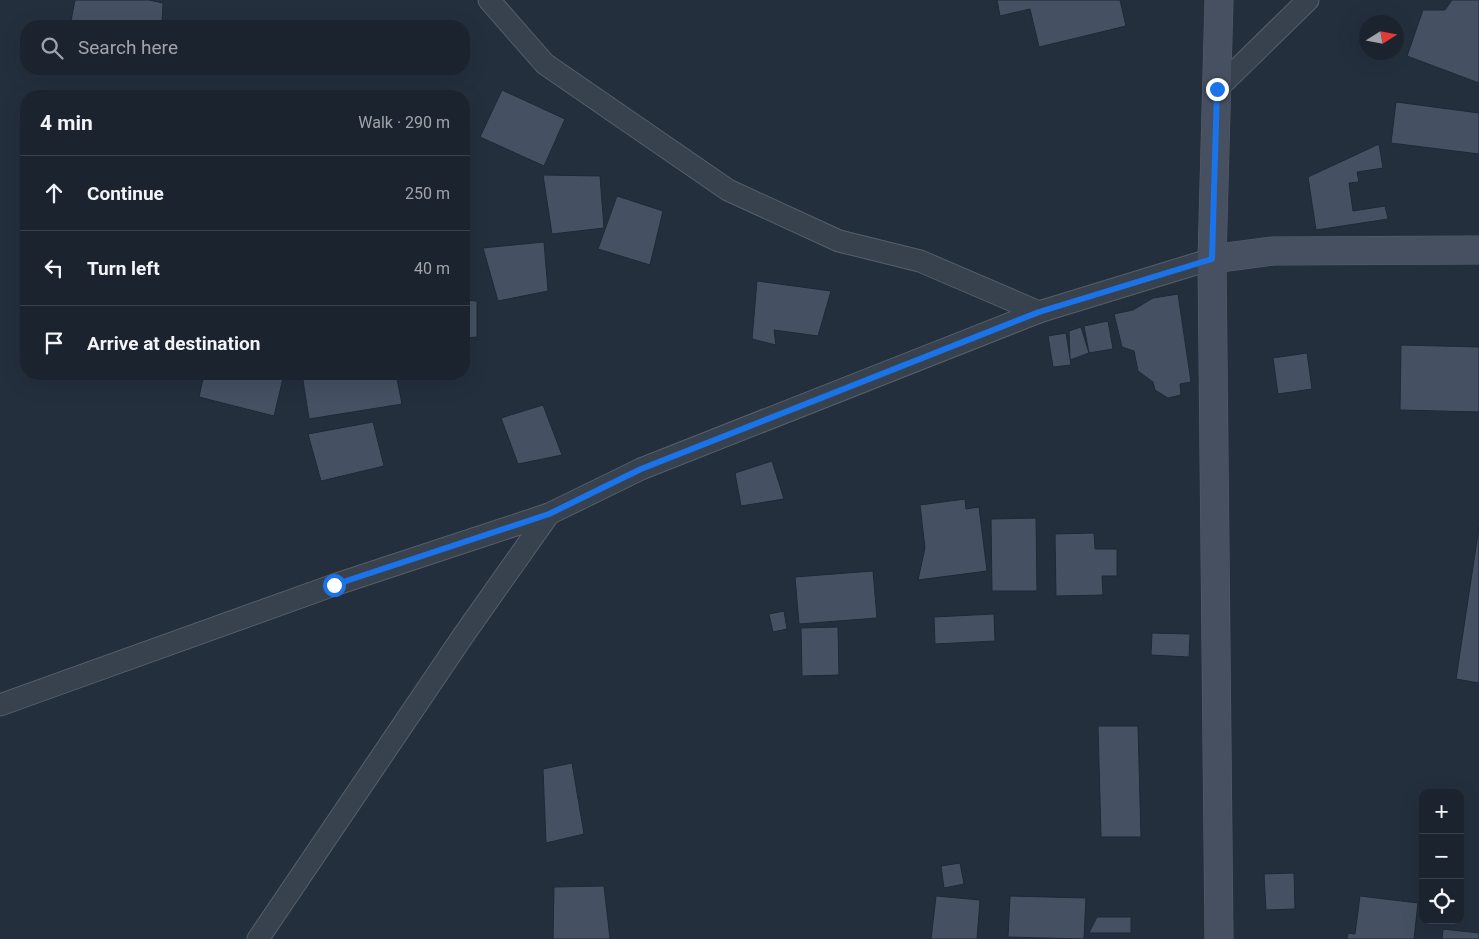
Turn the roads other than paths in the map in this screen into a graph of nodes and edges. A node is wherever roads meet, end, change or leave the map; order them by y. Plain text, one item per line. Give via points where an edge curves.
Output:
1 (488, 0) edge
2 (1219, 0) edge
3 (1308, 0) edge
4 (1217, 89) junction
5 (1479, 250) edge
6 (1212, 259) junction
7 (1039, 312) junction
8 (549, 514) junction
9 (0, 705) edge
10 (258, 939) edge
11 (1219, 939) edge

1 - 7 street via 545,64 728,190 839,241 920,261
2 - 4 main road
3 - 4 street
4 - 6 main road
5 - 6 main road via 1273,251
6 - 7 street
6 - 11 main road
7 - 8 street via 641,469
8 - 9 street via 334,585
8 - 10 street

